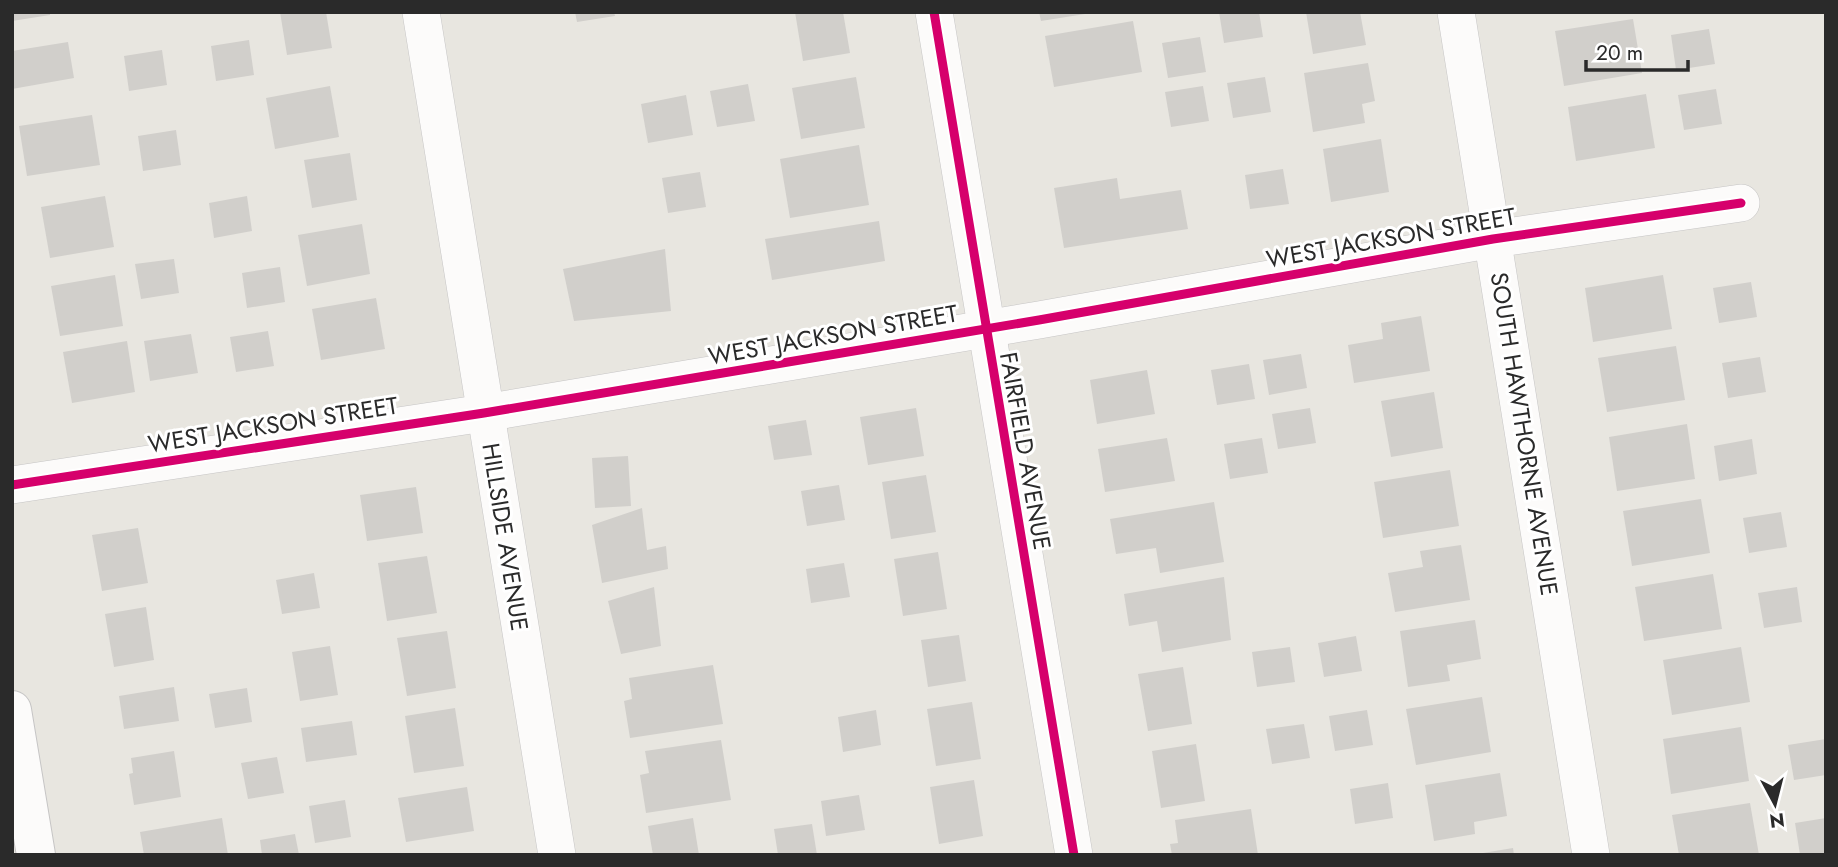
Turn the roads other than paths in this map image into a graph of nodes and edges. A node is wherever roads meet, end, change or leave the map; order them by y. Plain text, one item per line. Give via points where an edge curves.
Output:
1 (421, 12) edge
2 (934, 12) edge
3 (1456, 12) edge
4 (1741, 204) dead end
5 (1493, 239) junction
6 (985, 329) junction
7 (484, 413) junction
8 (12, 485) edge
9 (12, 710) edge
10 (36, 855) edge
11 (558, 855) edge
12 (1074, 855) edge
13 (1591, 855) edge

1 - 7 street, HILLSIDE AVENUE
2 - 6 street, FAIRFIELD AVENUE
3 - 5 street, SOUTH HAWTHORNE AVENUE
4 - 5 street, WEST JACKSON STREET
5 - 6 street, WEST JACKSON STREET
5 - 13 street, SOUTH HAWTHORNE AVENUE
6 - 7 street, WEST JACKSON STREET
6 - 12 street, FAIRFIELD AVENUE
7 - 8 street, WEST JACKSON STREET
7 - 11 street, HILLSIDE AVENUE
9 - 10 street

